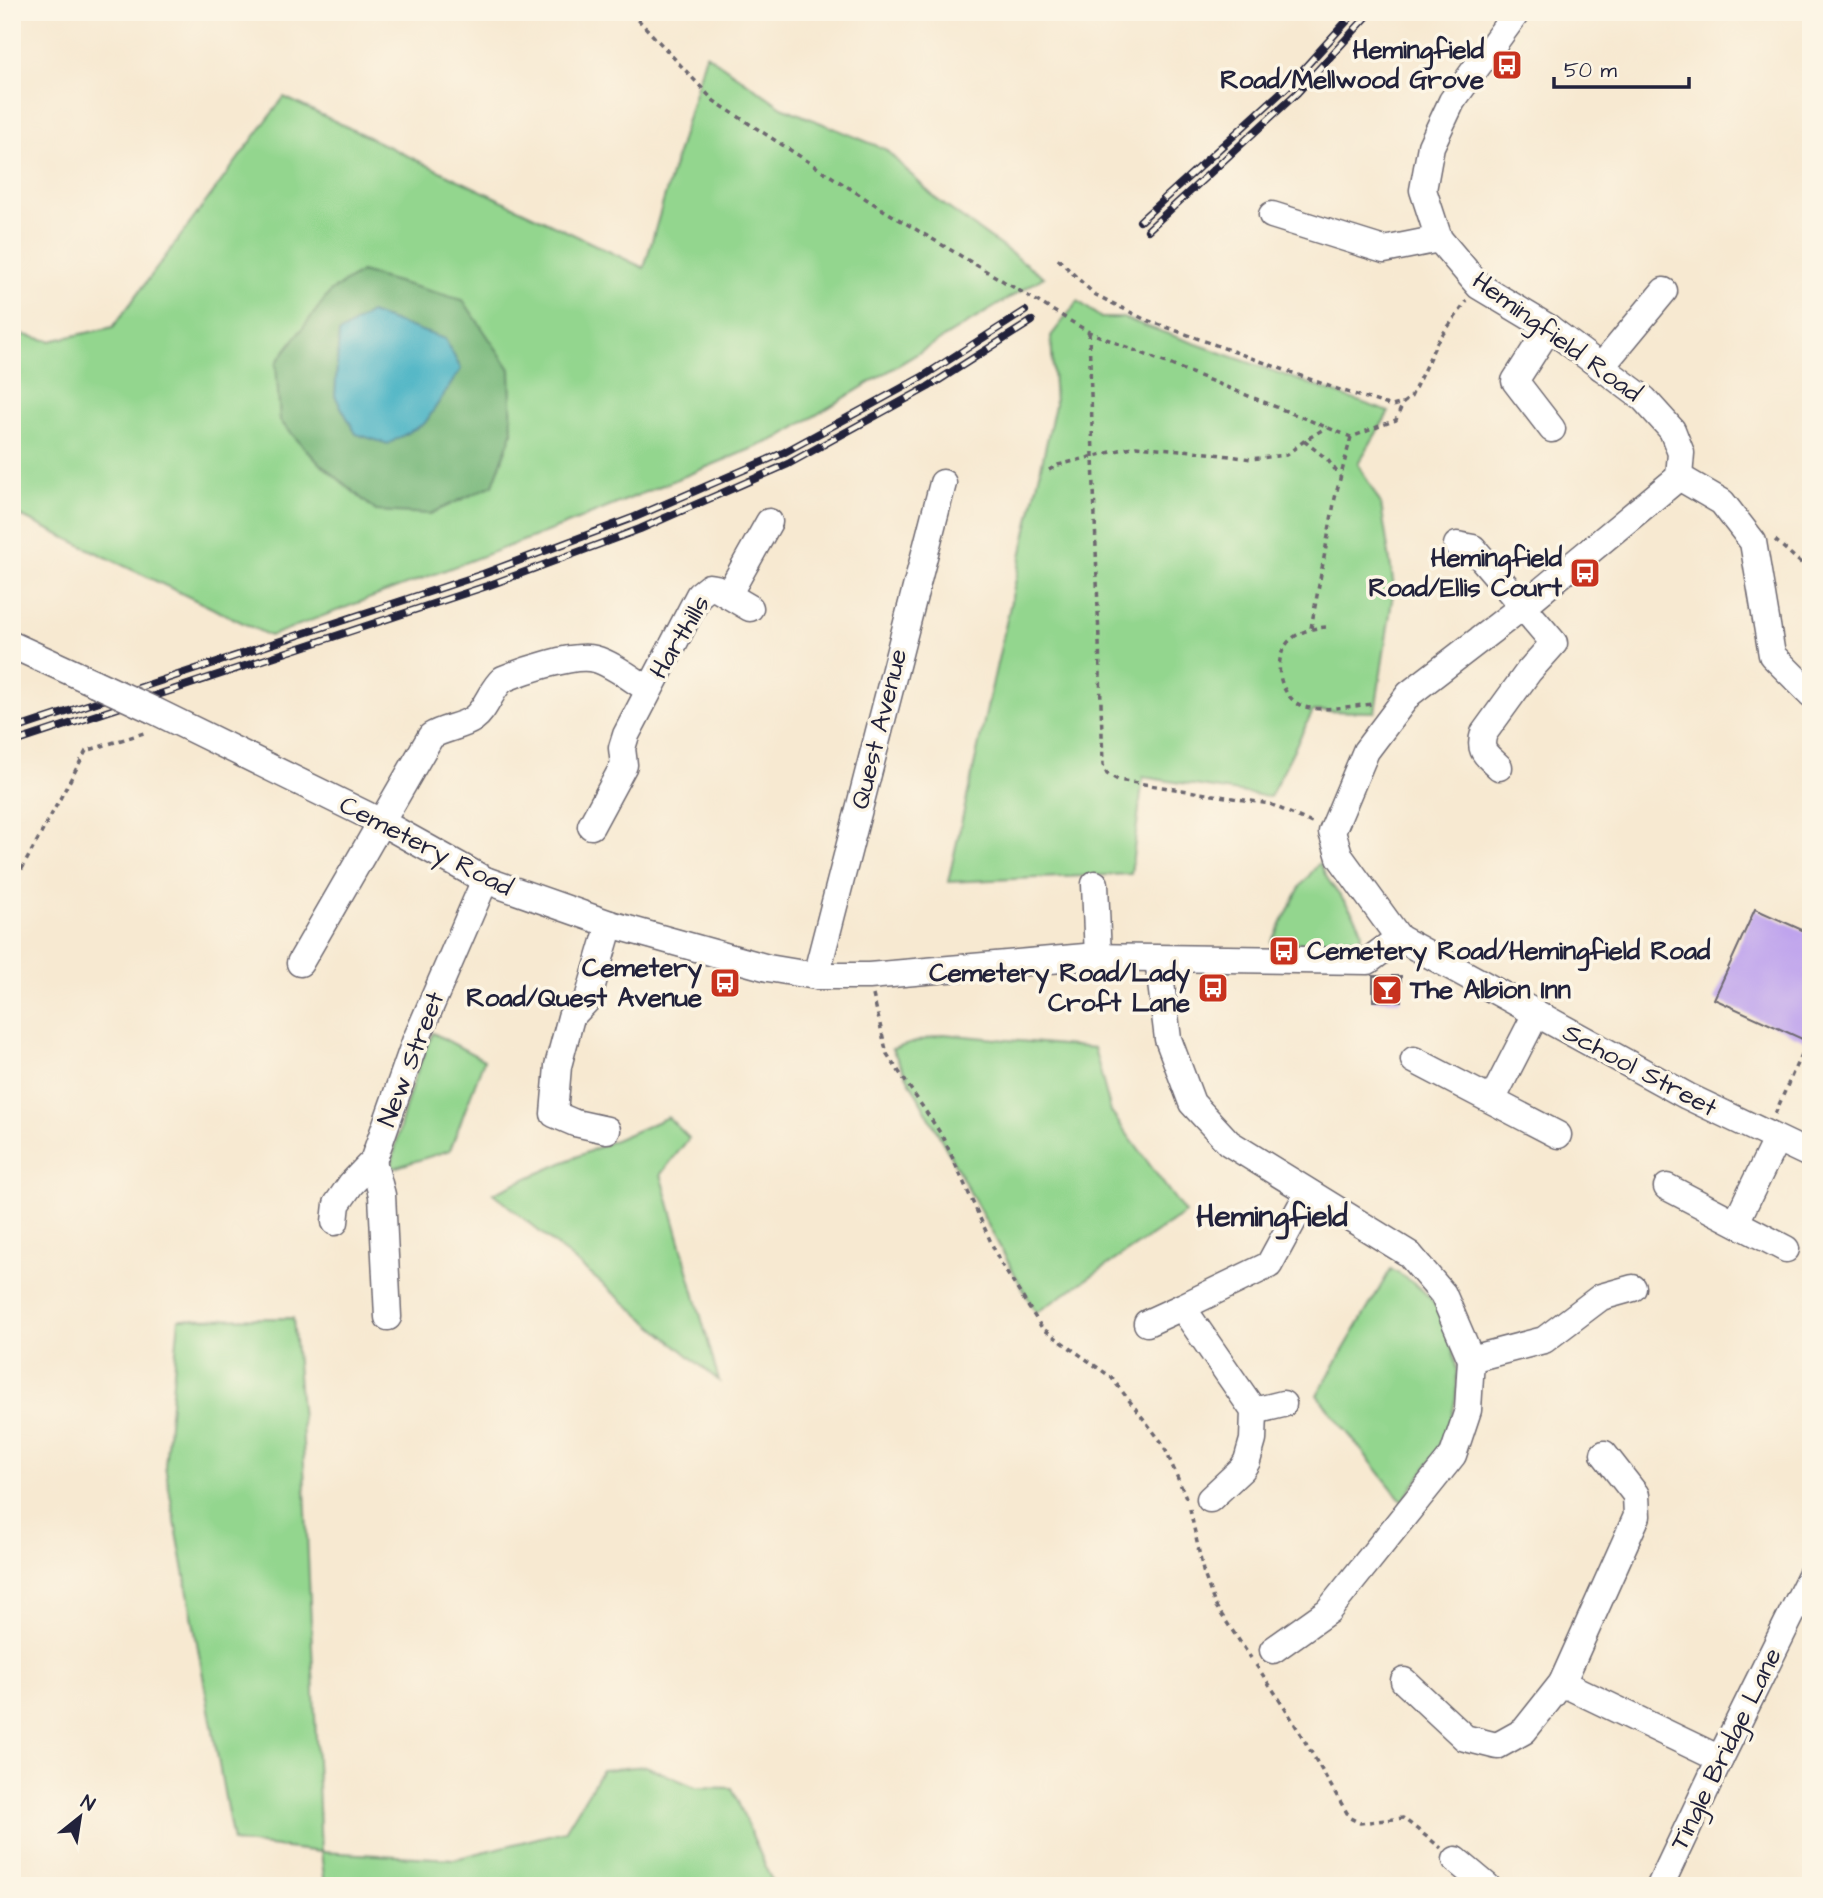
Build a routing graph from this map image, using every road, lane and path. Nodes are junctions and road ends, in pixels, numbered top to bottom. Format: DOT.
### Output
graph roads {
  1 [pos="631,12"];
  2 [pos="1517,12"];
  3 [pos="1272,215"];
  4 [pos="1439,239"];
  5 [pos="1058,260"];
  6 [pos="1479,286"];
  7 [pos="1664,291"];
  8 [pos="1549,328"];
  9 [pos="1089,332"];
  10 [pos="1601,367"];
  11 [pos="1403,403"];
  12 [pos="1327,427"];
  13 [pos="1552,429"];
  14 [pos="1351,437"];
  15 [pos="1304,441"];
  16 [pos="1093,458"];
  17 [pos="1049,470"];
  18 [pos="1340,477"];
  19 [pos="1679,477"];
  20 [pos="943,482"];
  21 [pos="769,522"];
  22 [pos="1457,545"];
  23 [pos="1522,607"];
  24 [pos="1326,627"];
  25 [pos="1311,628"];
  26 [pos="12,645"];
  27 [pos="649,689"];
  28 [pos="1811,694"];
  29 [pos="1403,703"];
  30 [pos="164,717"];
  31 [pos="1499,767"];
  32 [pos="381,822"];
  33 [pos="591,826"];
  34 [pos="1332,832"];
  35 [pos="485,880"];
  36 [pos="1095,884"];
  37 [pos="12,887"];
  38 [pos="610,924"];
  39 [pos="1399,938"];
  40 [pos="1098,958"];
  41 [pos="1158,959"];
  42 [pos="300,963"];
  43 [pos="816,976"];
  44 [pos="869,976"];
  45 [pos="1536,1014"];
  46 [pos="1802,1052"];
  47 [pos="1414,1060"];
  48 [pos="1492,1100"];
  49 [pos="607,1130"];
  50 [pos="1558,1135"];
  51 [pos="1770,1137"];
  52 [pos="1811,1155"];
  53 [pos="373,1161"];
  54 [pos="1667,1187"];
  55 [pos="1308,1193"];
  56 [pos="335,1222"];
  57 [pos="1736,1222"];
  58 [pos="1786,1249"];
  59 [pos="1633,1288"];
  60 [pos="1182,1307"];
  61 [pos="388,1317"];
  62 [pos="1147,1323"];
  63 [pos="1471,1359"];
  64 [pos="1283,1404"];
  65 [pos="1254,1411"];
  66 [pos="1604,1454"];
  67 [pos="1210,1499"];
  68 [pos="1811,1575"];
  69 [pos="1273,1650"];
  70 [pos="1404,1681"];
  71 [pos="1562,1683"];
  72 [pos="1720,1759"];
  73 [pos="1456,1860"];
  74 [pos="1487,1886"];
  75 [pos="1660,1886"];
  1 -- 9 [label="path"];
  2 -- 4 [label="street, Hemingfield Road"];
  3 -- 4 [label="street"];
  4 -- 6 [label="street, Hemingfield Road"];
  5 -- 11 [label="path"];
  6 -- 8 [label="street, Hemingfield Road"];
  6 -- 11 [label="path"];
  7 -- 10 [label="street"];
  8 -- 10 [label="street, Hemingfield Road"];
  8 -- 13 [label="street"];
  9 -- 12 [label="path"];
  9 -- 16 [label="path"];
  10 -- 19 [label="street, Hemingfield Road"];
  11 -- 14 [label="path"];
  12 -- 14 [label="path"];
  12 -- 15 [label="path"];
  14 -- 18 [label="path"];
  15 -- 16 [label="path"];
  15 -- 18 [label="path"];
  16 -- 17 [label="path"];
  16 -- 34 [label="path"];
  18 -- 25 [label="path"];
  19 -- 23 [label="street"];
  19 -- 28 [label="street"];
  20 -- 43 [label="street, Quest Avenue"];
  21 -- 27 [label="street, Harthills"];
  22 -- 23 [label="street"];
  23 -- 29 [label="street"];
  23 -- 31 [label="street"];
  24 -- 25 [label="path"];
  25 -- 29 [label="path"];
  26 -- 30 [label="street, Cemetery Road, bridge"];
  27 -- 32 [label="street, Harthills"];
  27 -- 33 [label="street, Harthills"];
  29 -- 34 [label="street"];
  30 -- 32 [label="street, Cemetery Road"];
  30 -- 37 [label="path"];
  32 -- 35 [label="street, Cemetery Road"];
  32 -- 42 [label="street, Harthills"];
  34 -- 39 [label="street"];
  35 -- 38 [label="street, Cemetery Road"];
  35 -- 53 [label="street, New Street"];
  36 -- 40 [label="street"];
  38 -- 43 [label="street, Cemetery Road"];
  38 -- 49 [label="street"];
  39 -- 41 [label="street, Cemetery Road"];
  39 -- 45 [label="street, School Street"];
  40 -- 41 [label="street, Cemetery Road"];
  40 -- 44 [label="street, Cemetery Road"];
  41 -- 55 [label="street"];
  43 -- 44 [label="street, Cemetery Road"];
  44 -- 73 [label="path"];
  45 -- 48 [label="street"];
  45 -- 51 [label="street, School Street"];
  46 -- 51 [label="path"];
  47 -- 48 [label="street"];
  48 -- 50 [label="street"];
  51 -- 52 [label="street, School Street"];
  51 -- 57 [label="street"];
  53 -- 56 [label="street"];
  53 -- 61 [label="street"];
  54 -- 57 [label="street"];
  55 -- 60 [label="street"];
  55 -- 63 [label="street"];
  57 -- 58 [label="street"];
  59 -- 63 [label="street"];
  60 -- 62 [label="street"];
  60 -- 65 [label="street"];
  63 -- 69 [label="street"];
  64 -- 65 [label="street"];
  65 -- 67 [label="street"];
  66 -- 71 [label="street"];
  68 -- 72 [label="street, Tingle Bridge Lane"];
  70 -- 71 [label="street"];
  71 -- 72 [label="street"];
  72 -- 75 [label="street, Tingle Bridge Lane"];
  73 -- 74 [label="street"];
}
